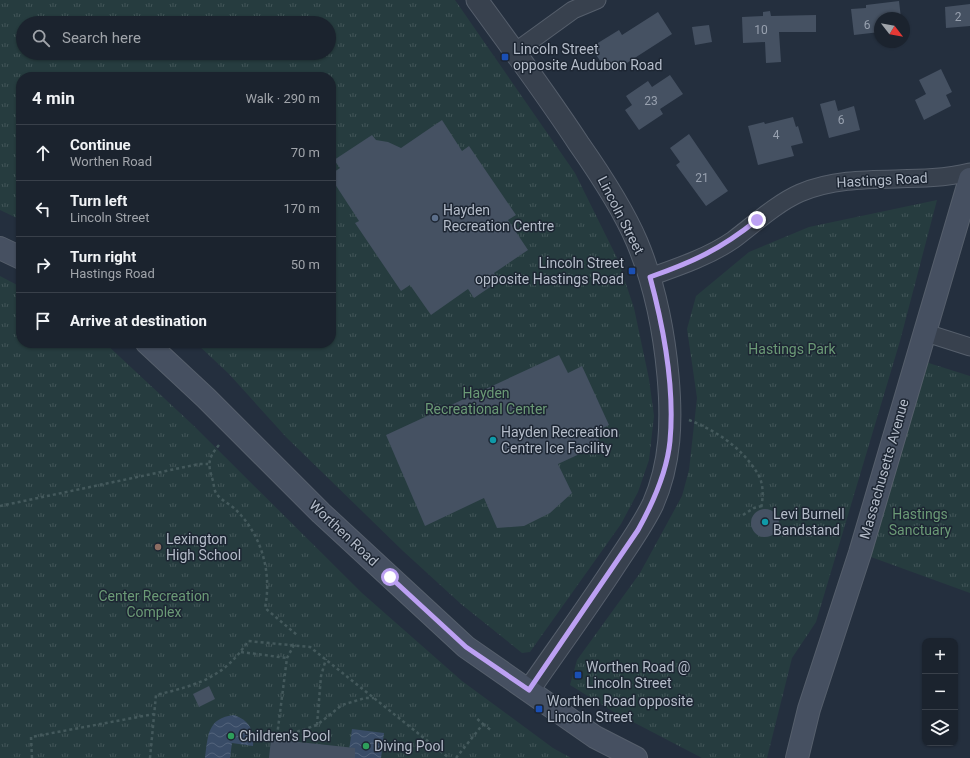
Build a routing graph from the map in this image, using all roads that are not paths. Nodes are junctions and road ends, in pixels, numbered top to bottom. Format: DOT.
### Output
graph roads {
  1 [pos="476,0"];
  2 [pos="597,0"];
  3 [pos="515,52"];
  4 [pos="970,172"];
  5 [pos="970,179"];
  6 [pos="0,248"];
  7 [pos="16,256"];
  8 [pos="650,277"];
  9 [pos="923,332"];
  10 [pos="970,347"];
  11 [pos="152,348"];
  12 [pos="529,690"];
  13 [pos="636,758"];
  14 [pos="797,758"];
  1 -- 3 [label="street, Lincoln Street"];
  2 -- 3 [label="street"];
  3 -- 8 [label="street, Lincoln Street"];
  4 -- 8 [label="street, Hastings Road"];
  5 -- 9 [label="main road, Massachusetts Avenue"];
  6 -- 7 [label="main road"];
  8 -- 12 [label="street, Lincoln Street"];
  9 -- 10 [label="street"];
  9 -- 14 [label="main road, Massachusetts Avenue"];
  11 -- 12 [label="main road, Worthen Road"];
  12 -- 13 [label="main road, Worthen Road"];
}
